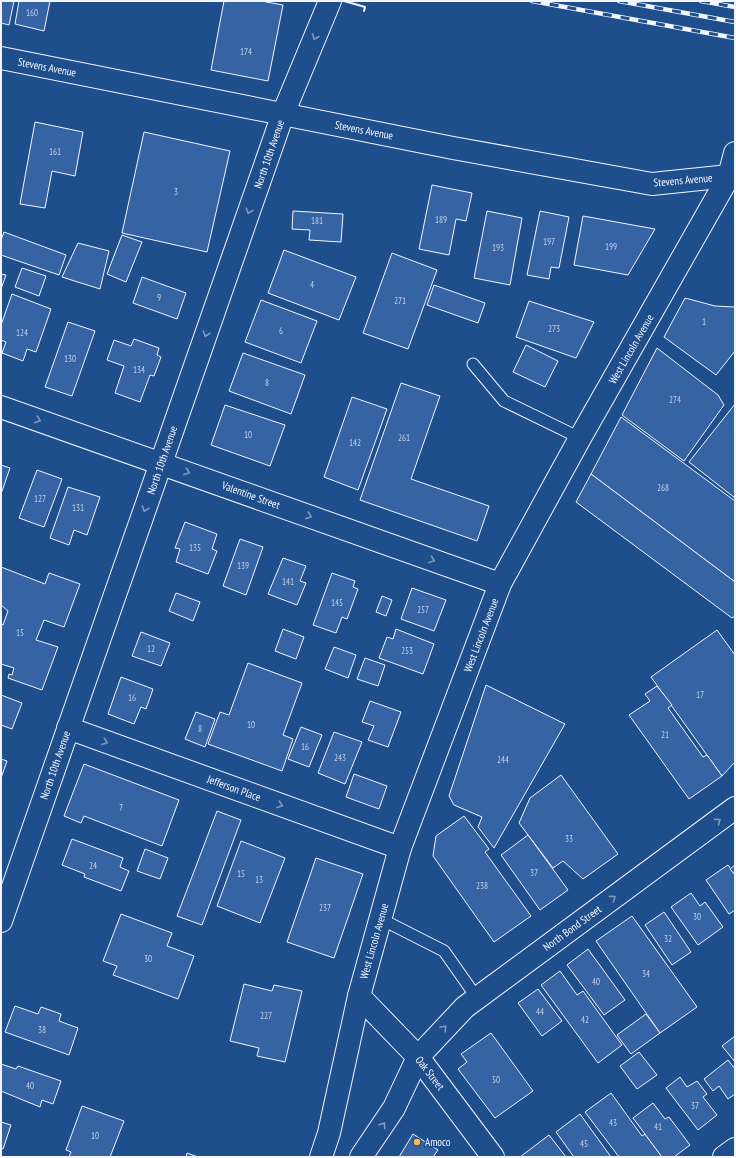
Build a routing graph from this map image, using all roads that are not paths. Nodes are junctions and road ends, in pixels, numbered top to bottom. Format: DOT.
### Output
graph roads {
  1 [pos="330,1"];
  2 [pos="1,58"];
  3 [pos="283,114"];
  4 [pos="735,153"];
  5 [pos="732,179"];
  6 [pos="473,364"];
  7 [pos="1,407"];
  8 [pos="580,438"];
  9 [pos="161,463"];
  10 [pos="500,584"];
  11 [pos="68,728"];
  12 [pos="735,808"];
  13 [pos="400,848"];
  14 [pos="381,919"];
  15 [pos="1,921"];
  16 [pos="359,996"];
  17 [pos="477,998"];
  18 [pos="418,1057"];
  19 [pos="735,1150"];
  20 [pos="321,1157"];
  21 [pos="361,1157"];
  22 [pos="493,1157"];
  23 [pos="724,1157"];
  1 -- 3 [label="street, North 10th Avenue, one-way"];
  2 -- 3 [label="street, Stevens Avenue"];
  3 -- 5 [label="street, Stevens Avenue"];
  3 -- 9 [label="street, North 10th Avenue, one-way"];
  4 -- 5 [label="street, West Lincoln Avenue"];
  5 -- 8 [label="street, West Lincoln Avenue"];
  6 -- 8 [label="lane"];
  7 -- 9 [label="street, Valentine Street, one-way"];
  8 -- 10 [label="street, West Lincoln Avenue"];
  9 -- 10 [label="street, Valentine Street, one-way"];
  9 -- 11 [label="street, North 10th Avenue, one-way"];
  10 -- 13 [label="street, West Lincoln Avenue"];
  11 -- 13 [label="street, Jefferson Place, one-way"];
  11 -- 15 [label="street, North 10th Avenue"];
  17 -- 12 [label="street, North Bond Street, one-way"];
  13 -- 14 [label="street, West Lincoln Avenue"];
  14 -- 16 [label="street, West Lincoln Avenue"];
  14 -- 17 [label="lane"];
  16 -- 18 [label="street, Oak Street"];
  16 -- 20 [label="street, West Lincoln Avenue"];
  18 -- 17 [label="street, North Bond Street, one-way"];
  21 -- 18 [label="street, one-way"];
  18 -- 22 [label="street, Oak Street"];
  19 -- 23 [label="street"];
}
